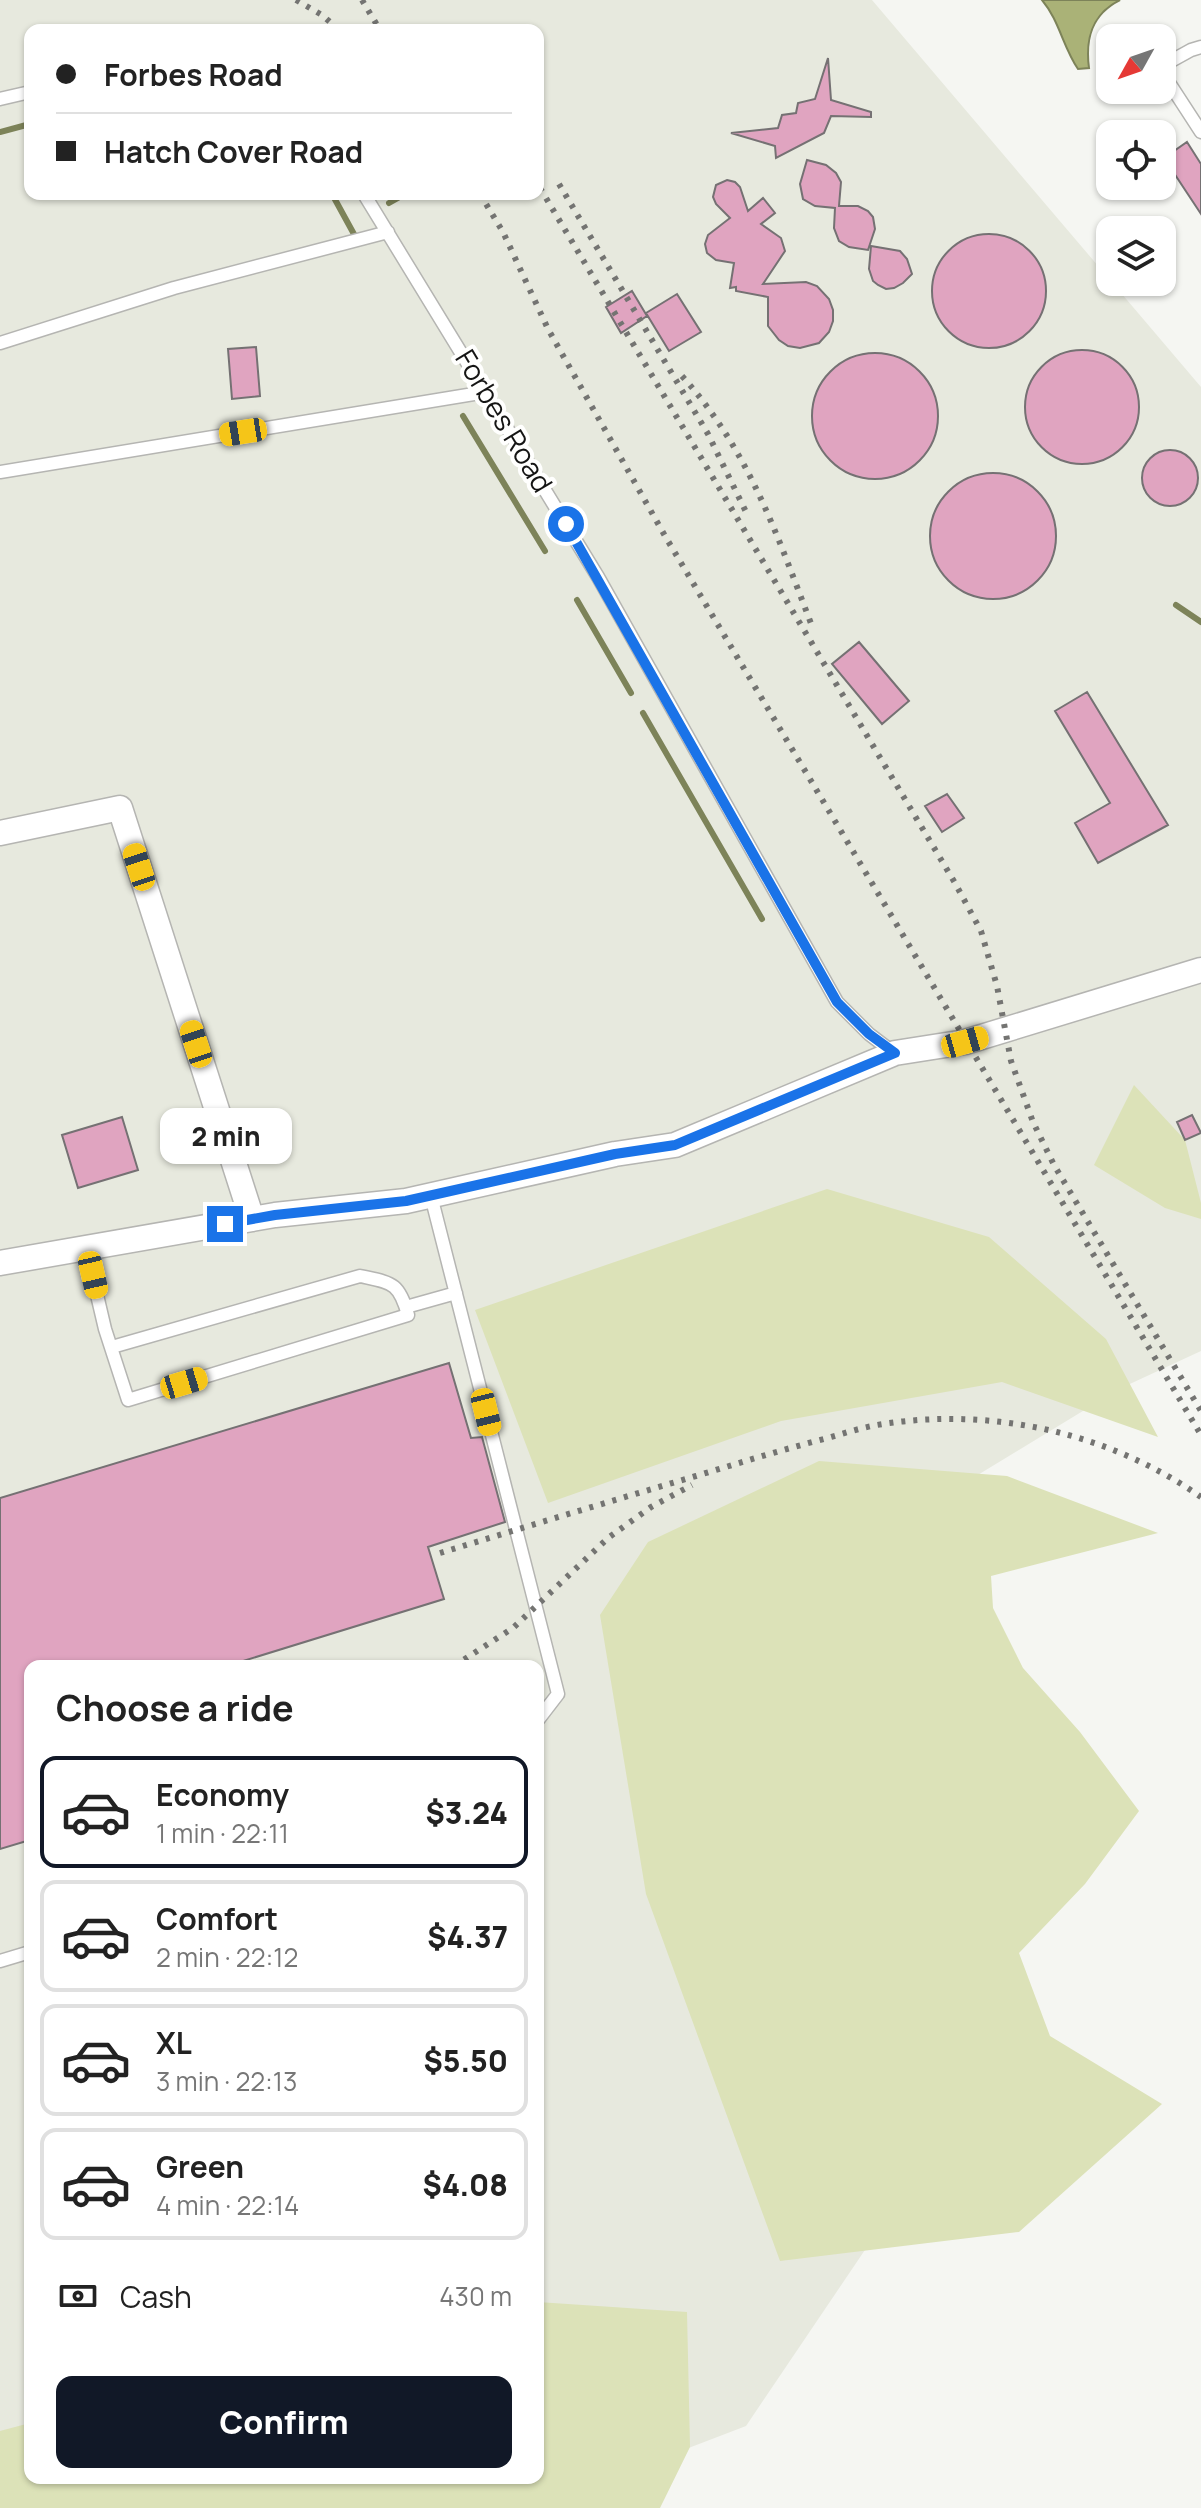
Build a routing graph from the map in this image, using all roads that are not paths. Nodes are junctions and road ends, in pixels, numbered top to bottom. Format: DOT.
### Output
graph roads {
  1 [pos="1201,47"];
  2 [pos="1176,60"];
  3 [pos="1176,92"];
  4 [pos="24,93"];
  5 [pos="0,99"];
  6 [pos="1201,132"];
  7 [pos="368,200"];
  8 [pos="388,232"];
  9 [pos="0,343"];
  10 [pos="486,392"];
  11 [pos="0,472"];
  12 [pos="0,833"];
  13 [pos="1201,970"];
  14 [pos="895,1053"];
  15 [pos="431,1196"];
  16 [pos="252,1219"];
  17 [pos="86,1248"];
  18 [pos="0,1263"];
  19 [pos="456,1293"];
  20 [pos="406,1307"];
  21 [pos="112,1347"];
  22 [pos="544,1712"];
  23 [pos="24,1954"];
  24 [pos="0,1961"];
  1 -- 2 [label="lane"];
  3 -- 6 [label="lane"];
  4 -- 5 [label="lane"];
  7 -- 8 [label="lane, Forbes Road"];
  8 -- 9 [label="lane"];
  8 -- 10 [label="lane, Forbes Road"];
  10 -- 11 [label="lane"];
  10 -- 14 [label="lane, Forbes Road"];
  12 -- 16 [label="street"];
  13 -- 14 [label="street"];
  14 -- 15 [label="street"];
  15 -- 16 [label="street"];
  15 -- 19 [label="lane"];
  16 -- 17 [label="street"];
  17 -- 18 [label="street"];
  17 -- 21 [label="lane"];
  19 -- 20 [label="lane"];
  19 -- 22 [label="lane"];
  20 -- 21 [label="lane"];
  20 -- 21 [label="lane"];
  23 -- 24 [label="lane"];
}
